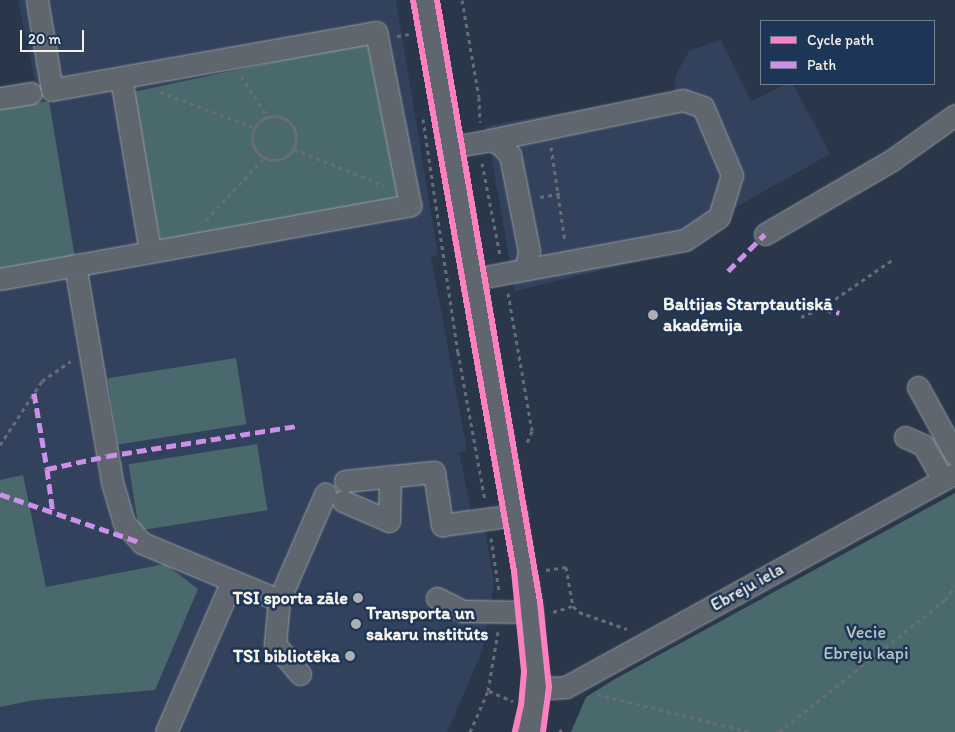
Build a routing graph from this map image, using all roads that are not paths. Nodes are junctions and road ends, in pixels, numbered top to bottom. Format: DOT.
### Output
graph roads {
  1 [pos="37,0"];
  2 [pos="426,0"];
  3 [pos="121,78"];
  4 [pos="32,93"];
  5 [pos="0,98"];
  6 [pos="955,115"];
  7 [pos="485,141"];
  8 [pos="452,147"];
  9 [pos="765,234"];
  10 [pos="150,252"];
  11 [pos="75,266"];
  12 [pos="526,268"];
  13 [pos="0,279"];
  14 [pos="474,279"];
  15 [pos="918,387"];
  16 [pos="905,437"];
  17 [pos="955,454"];
  18 [pos="390,476"];
  19 [pos="949,476"];
  20 [pos="338,492"];
  21 [pos="516,515"];
  22 [pos="232,581"];
  23 [pos="437,598"];
  24 [pos="280,600"];
  25 [pos="532,612"];
  26 [pos="300,674"];
  27 [pos="536,684"];
  28 [pos="166,732"];
  29 [pos="529,732"];
  1 -- 3 [label="street"];
  2 -- 8 [label="street"];
  3 -- 10 [label="street"];
  3 -- 10 [label="street"];
  4 -- 5 [label="street"];
  6 -- 9 [label="street"];
  7 -- 8 [label="street"];
  7 -- 12 [label="street"];
  7 -- 12 [label="street"];
  8 -- 14 [label="street"];
  10 -- 11 [label="street"];
  11 -- 13 [label="street"];
  11 -- 22 [label="street"];
  12 -- 14 [label="street"];
  14 -- 21 [label="street"];
  15 -- 17 [label="street"];
  16 -- 19 [label="street"];
  18 -- 20 [label="street"];
  18 -- 20 [label="street"];
  18 -- 21 [label="street"];
  19 -- 27 [label="street, Ebreju iela"];
  20 -- 24 [label="street"];
  21 -- 25 [label="street"];
  22 -- 24 [label="street"];
  22 -- 28 [label="street"];
  23 -- 25 [label="street"];
  24 -- 26 [label="street"];
  25 -- 27 [label="street"];
  27 -- 29 [label="street"];
}
